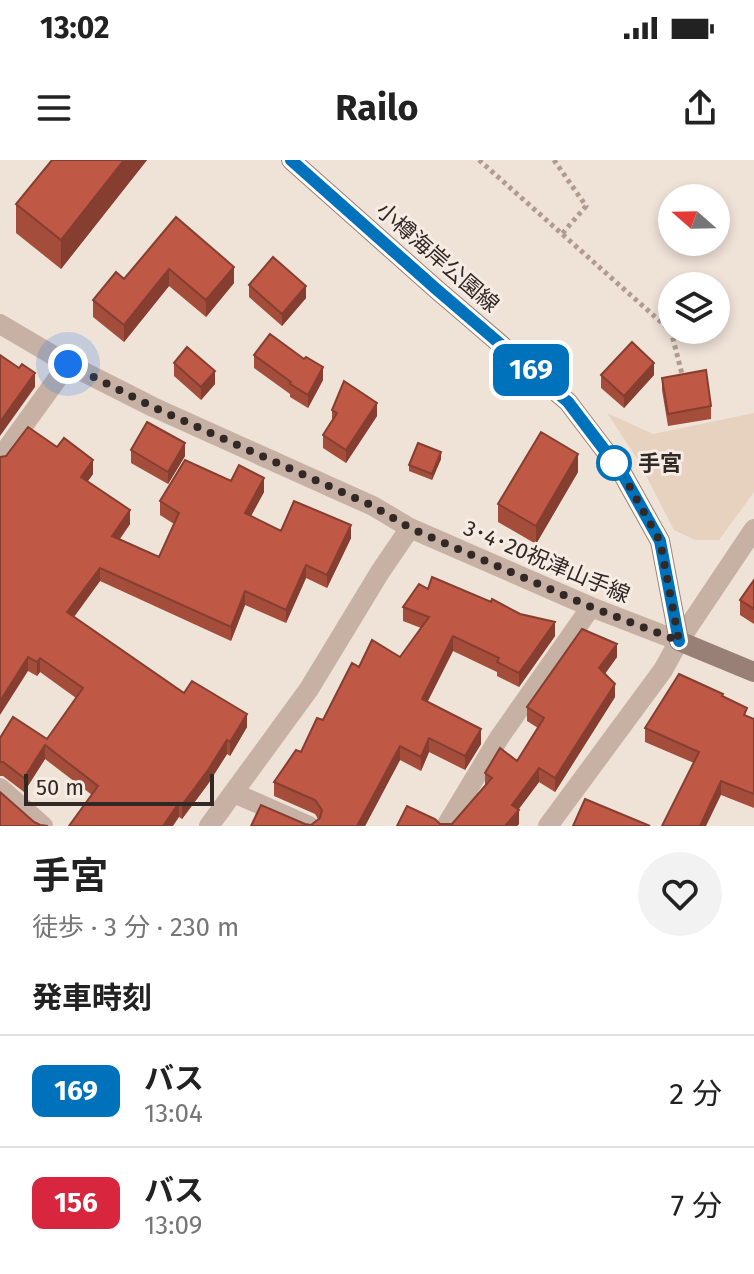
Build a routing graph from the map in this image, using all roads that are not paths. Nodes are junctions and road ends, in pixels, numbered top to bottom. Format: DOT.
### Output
graph roads {
  1 [pos="291,160"];
  2 [pos="0,324"];
  3 [pos="68,364"];
  4 [pos="0,458"];
  5 [pos="410,528"];
  6 [pos="754,529"];
  7 [pos="591,607"];
  8 [pos="679,641"];
  9 [pos="754,672"];
  10 [pos="0,788"];
  11 [pos="234,793"];
  12 [pos="43,826"];
  13 [pos="209,826"];
  14 [pos="309,826"];
  15 [pos="446,826"];
  16 [pos="548,826"];
  1 -- 8 [label="main road, 小樽海岸公園線"];
  2 -- 3 [label="street, 3･4･20祝津山手線"];
  3 -- 4 [label="street"];
  3 -- 5 [label="street, 3･4･20祝津山手線"];
  5 -- 7 [label="street, 3･4･20祝津山手線"];
  5 -- 11 [label="street"];
  6 -- 8 [label="street"];
  7 -- 8 [label="street, 3･4･20祝津山手線"];
  7 -- 15 [label="street"];
  8 -- 9 [label="main road, 3･4･20祝津山手線"];
  8 -- 16 [label="street"];
  10 -- 12 [label="street"];
  11 -- 13 [label="street"];
  11 -- 14 [label="street"];
}
